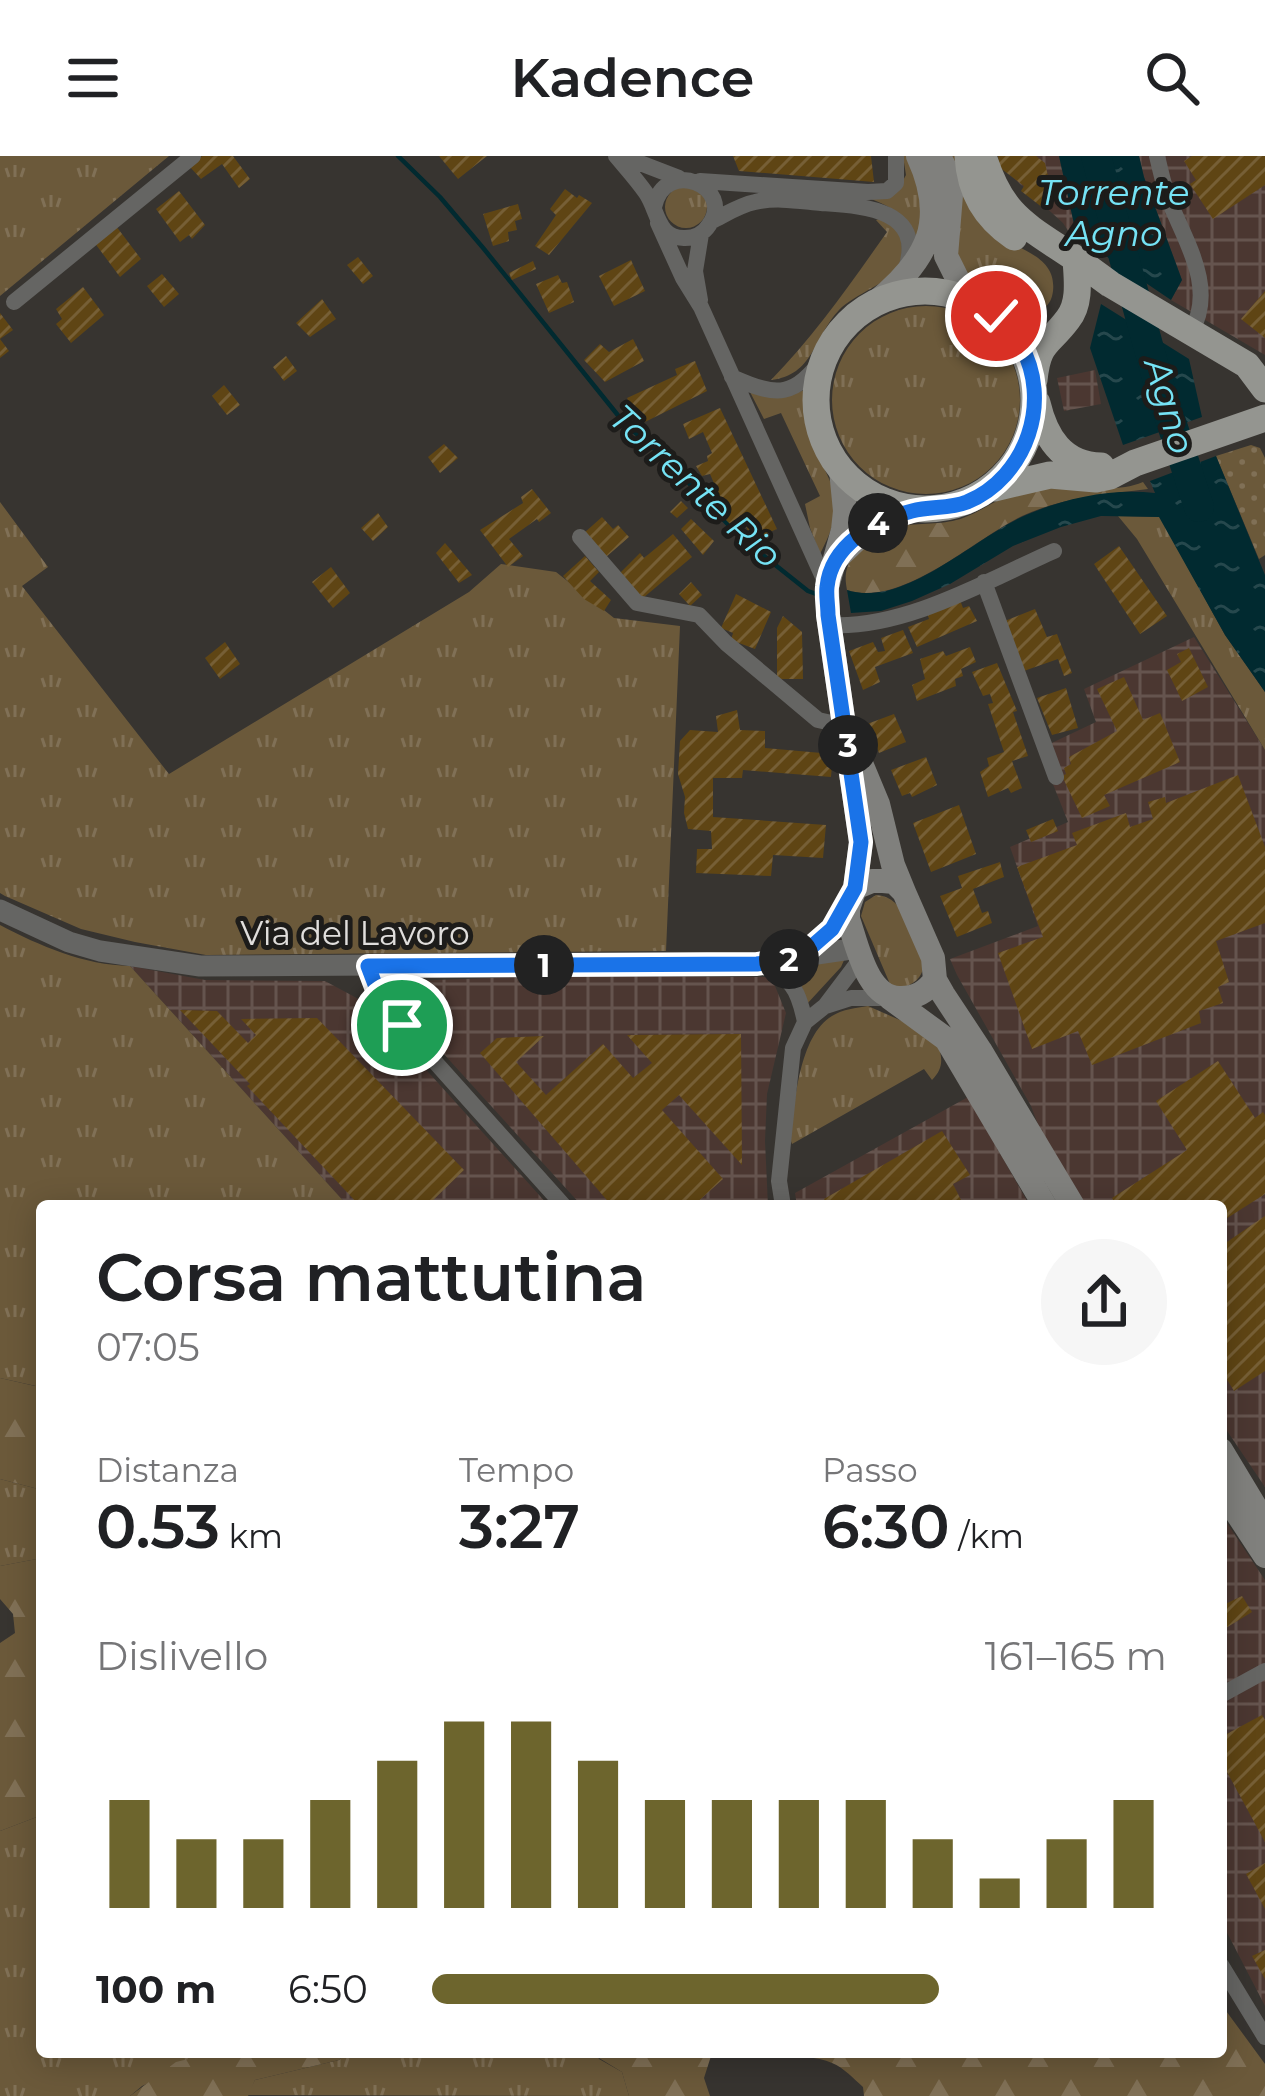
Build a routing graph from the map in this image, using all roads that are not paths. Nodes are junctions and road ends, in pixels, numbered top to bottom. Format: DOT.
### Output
graph roads {
  1 [pos="193,156"];
  2 [pos="619,156"];
  3 [pos="896,156"];
  4 [pos="918,156"];
  5 [pos="939,156"];
  6 [pos="968,156"];
  7 [pos="983,156"];
  8 [pos="1157,156"];
  9 [pos="679,178"];
  10 [pos="700,182"];
  11 [pos="656,215"];
  12 [pos="707,227"];
  13 [pos="1076,259"];
  14 [pos="901,282"];
  15 [pos="1110,284"];
  16 [pos="1077,293"];
  17 [pos="14,302"];
  18 [pos="876,302"];
  19 [pos="701,307"];
  20 [pos="988,310"];
  21 [pos="1188,330"];
  22 [pos="825,356"];
  23 [pos="1247,365"];
  24 [pos="732,377"];
  25 [pos="1035,388"];
  26 [pos="1265,389"];
  27 [pos="1254,421"];
  28 [pos="1135,463"];
  29 [pos="841,470"];
  30 [pos="990,489"];
  31 [pos="916,509"];
  32 [pos="580,537"];
  33 [pos="1054,551"];
  34 [pos="833,561"];
  35 [pos="984,582"];
  36 [pos="827,587"];
  37 [pos="829,620"];
  38 [pos="845,726"];
  39 [pos="1056,777"];
  40 [pos="853,892"];
  41 [pos="904,892"];
  42 [pos="0,910"];
  43 [pos="860,952"];
  44 [pos="791,959"];
  45 [pos="757,964"];
  46 [pos="368,966"];
  47 [pos="935,980"];
  48 [pos="890,998"];
  49 [pos="825,1006"];
  50 [pos="805,1022"];
  51 [pos="559,1200"];
  52 [pos="782,1200"];
  53 [pos="1041,1200"];
  54 [pos="1069,1200"];
  55 [pos="1227,1460"];
  56 [pos="1227,1498"];
  57 [pos="1265,1522"];
  58 [pos="1265,1556"];
  59 [pos="1265,1671"];
  60 [pos="1227,1692"];
  61 [pos="1227,1975"];
  62 [pos="1265,2037"];
  1 -- 17 [label="street"];
  2 -- 9 [label="street"];
  2 -- 11 [label="street"];
  3 -- 10 [label="street"];
  4 -- 14 [label="main road"];
  5 -- 20 [label="main road"];
  6 -- 20 [label="main road"];
  7 -- 13 [label="main road"];
  8 -- 21 [label="street"];
  9 -- 10 [label="street"];
  9 -- 11 [label="street"];
  10 -- 12 [label="street"];
  11 -- 12 [label="street"];
  11 -- 19 [label="street"];
  12 -- 14 [label="street"];
  12 -- 19 [label="street"];
  13 -- 15 [label="main road"];
  13 -- 16 [label="main road"];
  14 -- 18 [label="main road"];
  15 -- 16 [label="main road"];
  15 -- 21 [label="main road"];
  16 -- 25 [label="main road"];
  18 -- 20 [label="main road"];
  18 -- 22 [label="main road"];
  19 -- 24 [label="street"];
  20 -- 25 [label="main road"];
  21 -- 23 [label="main road"];
  22 -- 24 [label="street"];
  22 -- 29 [label="main road"];
  23 -- 26 [label="main road"];
  23 -- 27 [label="main road"];
  24 -- 36 [label="street"];
  25 -- 28 [label="main road"];
  25 -- 30 [label="main road"];
  27 -- 28 [label="main road"];
  28 -- 30 [label="main road"];
  29 -- 31 [label="main road"];
  29 -- 34 [label="main road"];
  30 -- 31 [label="main road"];
  31 -- 34 [label="main road"];
  32 -- 38 [label="street"];
  33 -- 35 [label="street"];
  34 -- 36 [label="main road"];
  35 -- 37 [label="street"];
  35 -- 39 [label="street"];
  36 -- 37 [label="main road"];
  37 -- 38 [label="main road"];
  38 -- 40 [label="main road"];
  38 -- 41 [label="main road"];
  40 -- 41 [label="main road"];
  40 -- 43 [label="main road"];
  40 -- 44 [label="street"];
  41 -- 47 [label="main road"];
  42 -- 46 [label="street, Via del Lavoro"];
  43 -- 44 [label="street, Via del Lavoro"];
  43 -- 48 [label="main road"];
  43 -- 49 [label="street"];
  44 -- 45 [label="street, Via del Lavoro"];
  45 -- 46 [label="street, Via del Lavoro"];
  45 -- 50 [label="street"];
  46 -- 51 [label="street"];
  47 -- 48 [label="main road"];
  47 -- 54 [label="main road"];
  48 -- 49 [label="street"];
  48 -- 53 [label="main road"];
  49 -- 50 [label="street"];
  50 -- 52 [label="street"];
  55 -- 57 [label="main road"];
  56 -- 58 [label="main road"];
  59 -- 60 [label="street"];
  61 -- 62 [label="street"];
}
